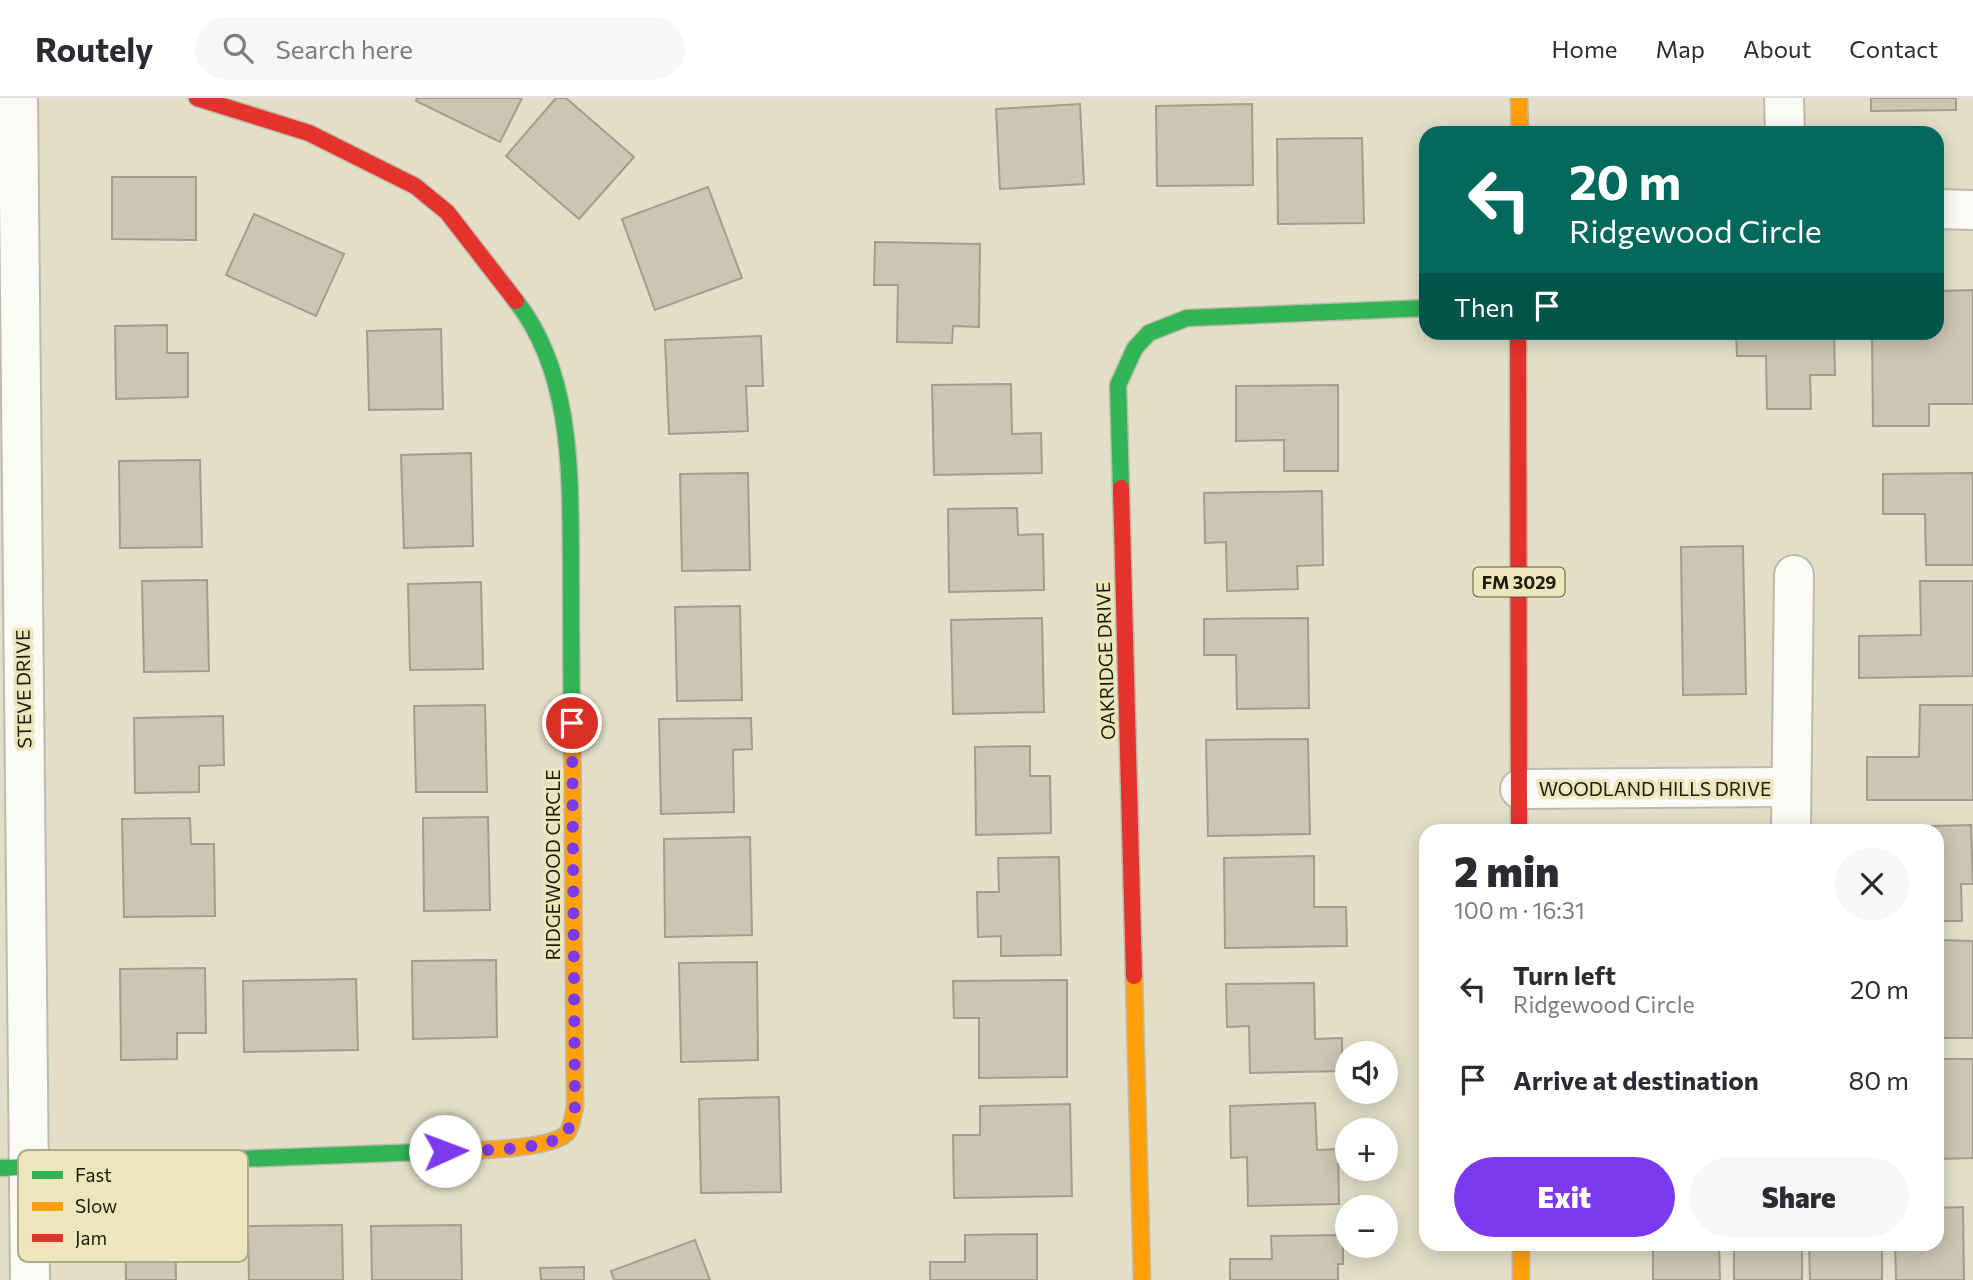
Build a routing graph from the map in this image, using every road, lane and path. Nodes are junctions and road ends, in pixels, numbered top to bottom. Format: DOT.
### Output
graph roads {
  1 [pos="18,98"];
  2 [pos="197,98"];
  3 [pos="1519,98"];
  4 [pos="1784,98"];
  5 [pos="1520,126"];
  6 [pos="1785,126"];
  7 [pos="1944,209"];
  8 [pos="1973,210"];
  9 [pos="1419,308"];
  10 [pos="1518,340"];
  11 [pos="1794,575"];
  12 [pos="1791,787"];
  13 [pos="1520,789"];
  14 [pos="1519,824"];
  15 [pos="1791,824"];
  16 [pos="248,1159"];
  17 [pos="14,1168"];
  18 [pos="18,1196"];
  19 [pos="1521,1251"];
  20 [pos="27,1262"];
  21 [pos="30,1280"];
  22 [pos="1142,1280"];
  23 [pos="1521,1280"];
  1 -- 17 [label="street, STEVE DRIVE"];
  2 -- 16 [label="street, RIDGEWOOD CIRCLE"];
  3 -- 5 [label="street"];
  4 -- 6 [label="street"];
  7 -- 8 [label="street"];
  9 -- 22 [label="street, OAKRIDGE DRIVE"];
  10 -- 13 [label="street, FM 3029"];
  11 -- 12 [label="street, WOODLAND HILLS DRIVE"];
  12 -- 13 [label="street, WOODLAND HILLS DRIVE"];
  12 -- 15 [label="street, WOODLAND HILLS DRIVE"];
  13 -- 14 [label="street, FM 3029"];
  17 -- 18 [label="street, STEVE DRIVE"];
  19 -- 23 [label="street"];
  20 -- 21 [label="street, STEVE DRIVE"];
}
